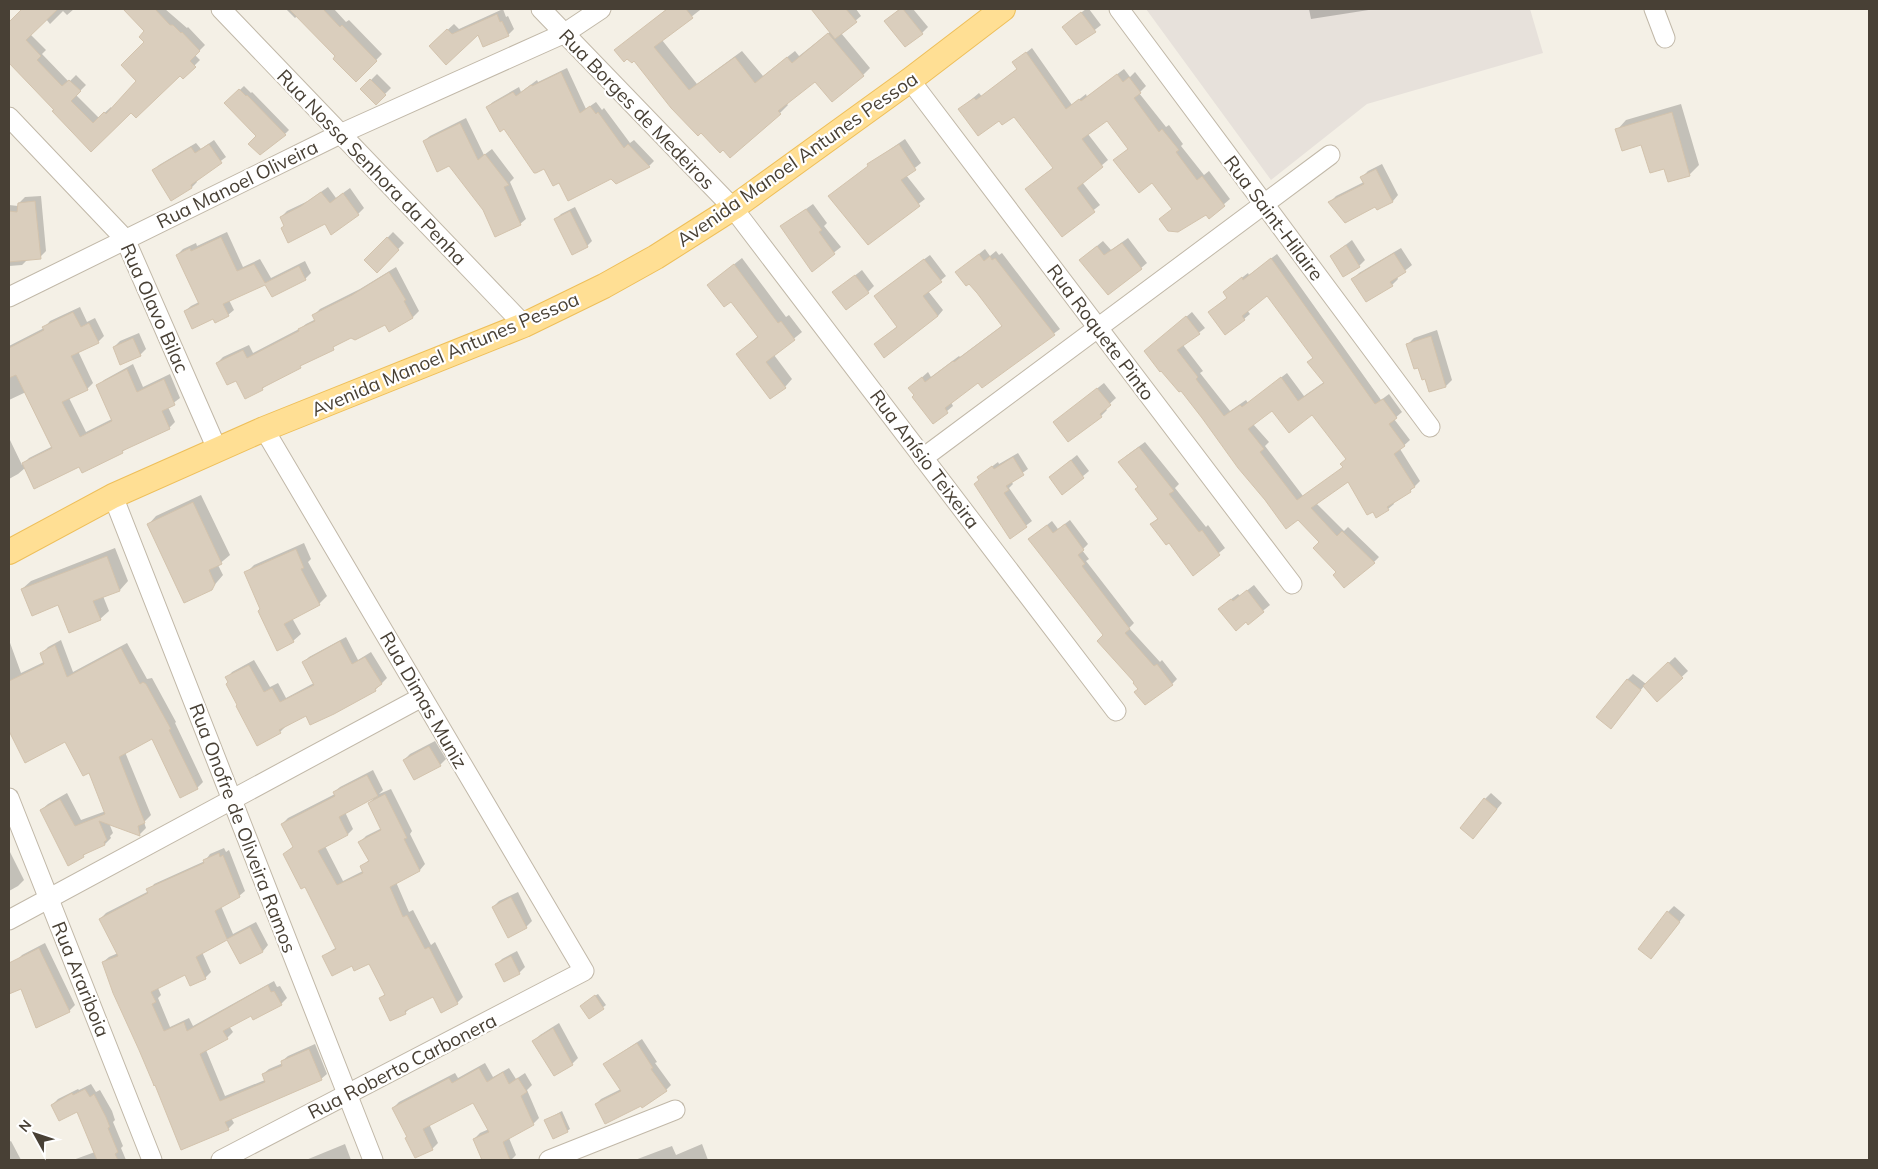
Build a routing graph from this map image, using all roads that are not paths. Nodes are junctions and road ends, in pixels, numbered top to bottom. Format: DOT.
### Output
graph roads {
  1 [pos="221,9"];
  2 [pos="541,9"];
  3 [pos="601,9"];
  4 [pos="1002,9"];
  5 [pos="1119,9"];
  6 [pos="1654,9"];
  7 [pos="564,33"];
  8 [pos="1665,38"];
  9 [pos="910,80"];
  10 [pos="9,117"];
  11 [pos="340,134"];
  12 [pos="1330,155"];
  13 [pos="1264,204"];
  14 [pos="733,208"];
  15 [pos="126,239"];
  16 [pos="9,297"];
  17 [pos="524,325"];
  18 [pos="1098,328"];
  19 [pos="1430,427"];
  20 [pos="264,429"];
  21 [pos="217,449"];
  22 [pos="923,458"];
  23 [pos="113,496"];
  24 [pos="9,552"];
  25 [pos="1292,584"];
  26 [pos="422,697"];
  27 [pos="1116,710"];
  28 [pos="9,798"];
  29 [pos="232,800"];
  30 [pos="48,899"];
  31 [pos="9,920"];
  32 [pos="584,971"];
  33 [pos="347,1094"];
  34 [pos="675,1110"];
  35 [pos="152,1160"];
  36 [pos="221,1160"];
  37 [pos="373,1160"];
  38 [pos="549,1160"];
  1 -- 11 [label="street, Rua Nossa Senhora da Penha"];
  2 -- 7 [label="street, Rua Borges de Medeiros"];
  3 -- 7 [label="street, Rua Manoel Oliveira"];
  4 -- 9 [label="main road, Avenida Manoel Antunes Pessoa"];
  5 -- 13 [label="street, Rua Saint-Hilaire"];
  6 -- 8 [label="street"];
  7 -- 11 [label="street, Rua Manoel Oliveira"];
  7 -- 14 [label="street, Rua Borges de Medeiros"];
  9 -- 14 [label="main road, Avenida Manoel Antunes Pessoa"];
  9 -- 18 [label="street, Rua Roquete Pinto"];
  10 -- 15 [label="street, Rua Olavo Bilac"];
  11 -- 15 [label="street, Rua Manoel Oliveira"];
  11 -- 17 [label="street, Rua Nossa Senhora da Penha"];
  12 -- 13 [label="street"];
  13 -- 18 [label="street"];
  13 -- 19 [label="street, Rua Saint-Hilaire"];
  14 -- 17 [label="main road, Avenida Manoel Antunes Pessoa"];
  14 -- 22 [label="street, Rua Anísio Teixeira"];
  15 -- 16 [label="street, Rua Manoel Oliveira"];
  15 -- 21 [label="street, Rua Olavo Bilac"];
  17 -- 20 [label="main road, Avenida Manoel Antunes Pessoa"];
  18 -- 22 [label="street"];
  18 -- 25 [label="street, Rua Roquete Pinto"];
  20 -- 21 [label="main road, Avenida Manoel Antunes Pessoa"];
  20 -- 26 [label="street, Rua Dimas Muniz"];
  21 -- 23 [label="main road, Avenida Manoel Antunes Pessoa"];
  22 -- 27 [label="street, Rua Anísio Teixeira"];
  23 -- 24 [label="main road, Avenida Manoel Antunes Pessoa"];
  23 -- 29 [label="street, Rua Onofre de Oliveira Ramos"];
  26 -- 29 [label="street"];
  26 -- 32 [label="street, Rua Dimas Muniz"];
  28 -- 30 [label="street, Rua Arariboia"];
  29 -- 30 [label="street"];
  29 -- 33 [label="street, Rua Onofre de Oliveira Ramos"];
  30 -- 31 [label="street"];
  30 -- 35 [label="street, Rua Arariboia"];
  32 -- 33 [label="street, Rua Roberto Carbonera"];
  33 -- 36 [label="street, Rua Roberto Carbonera"];
  33 -- 37 [label="street, Rua Onofre de Oliveira Ramos"];
  34 -- 38 [label="street"];
}
